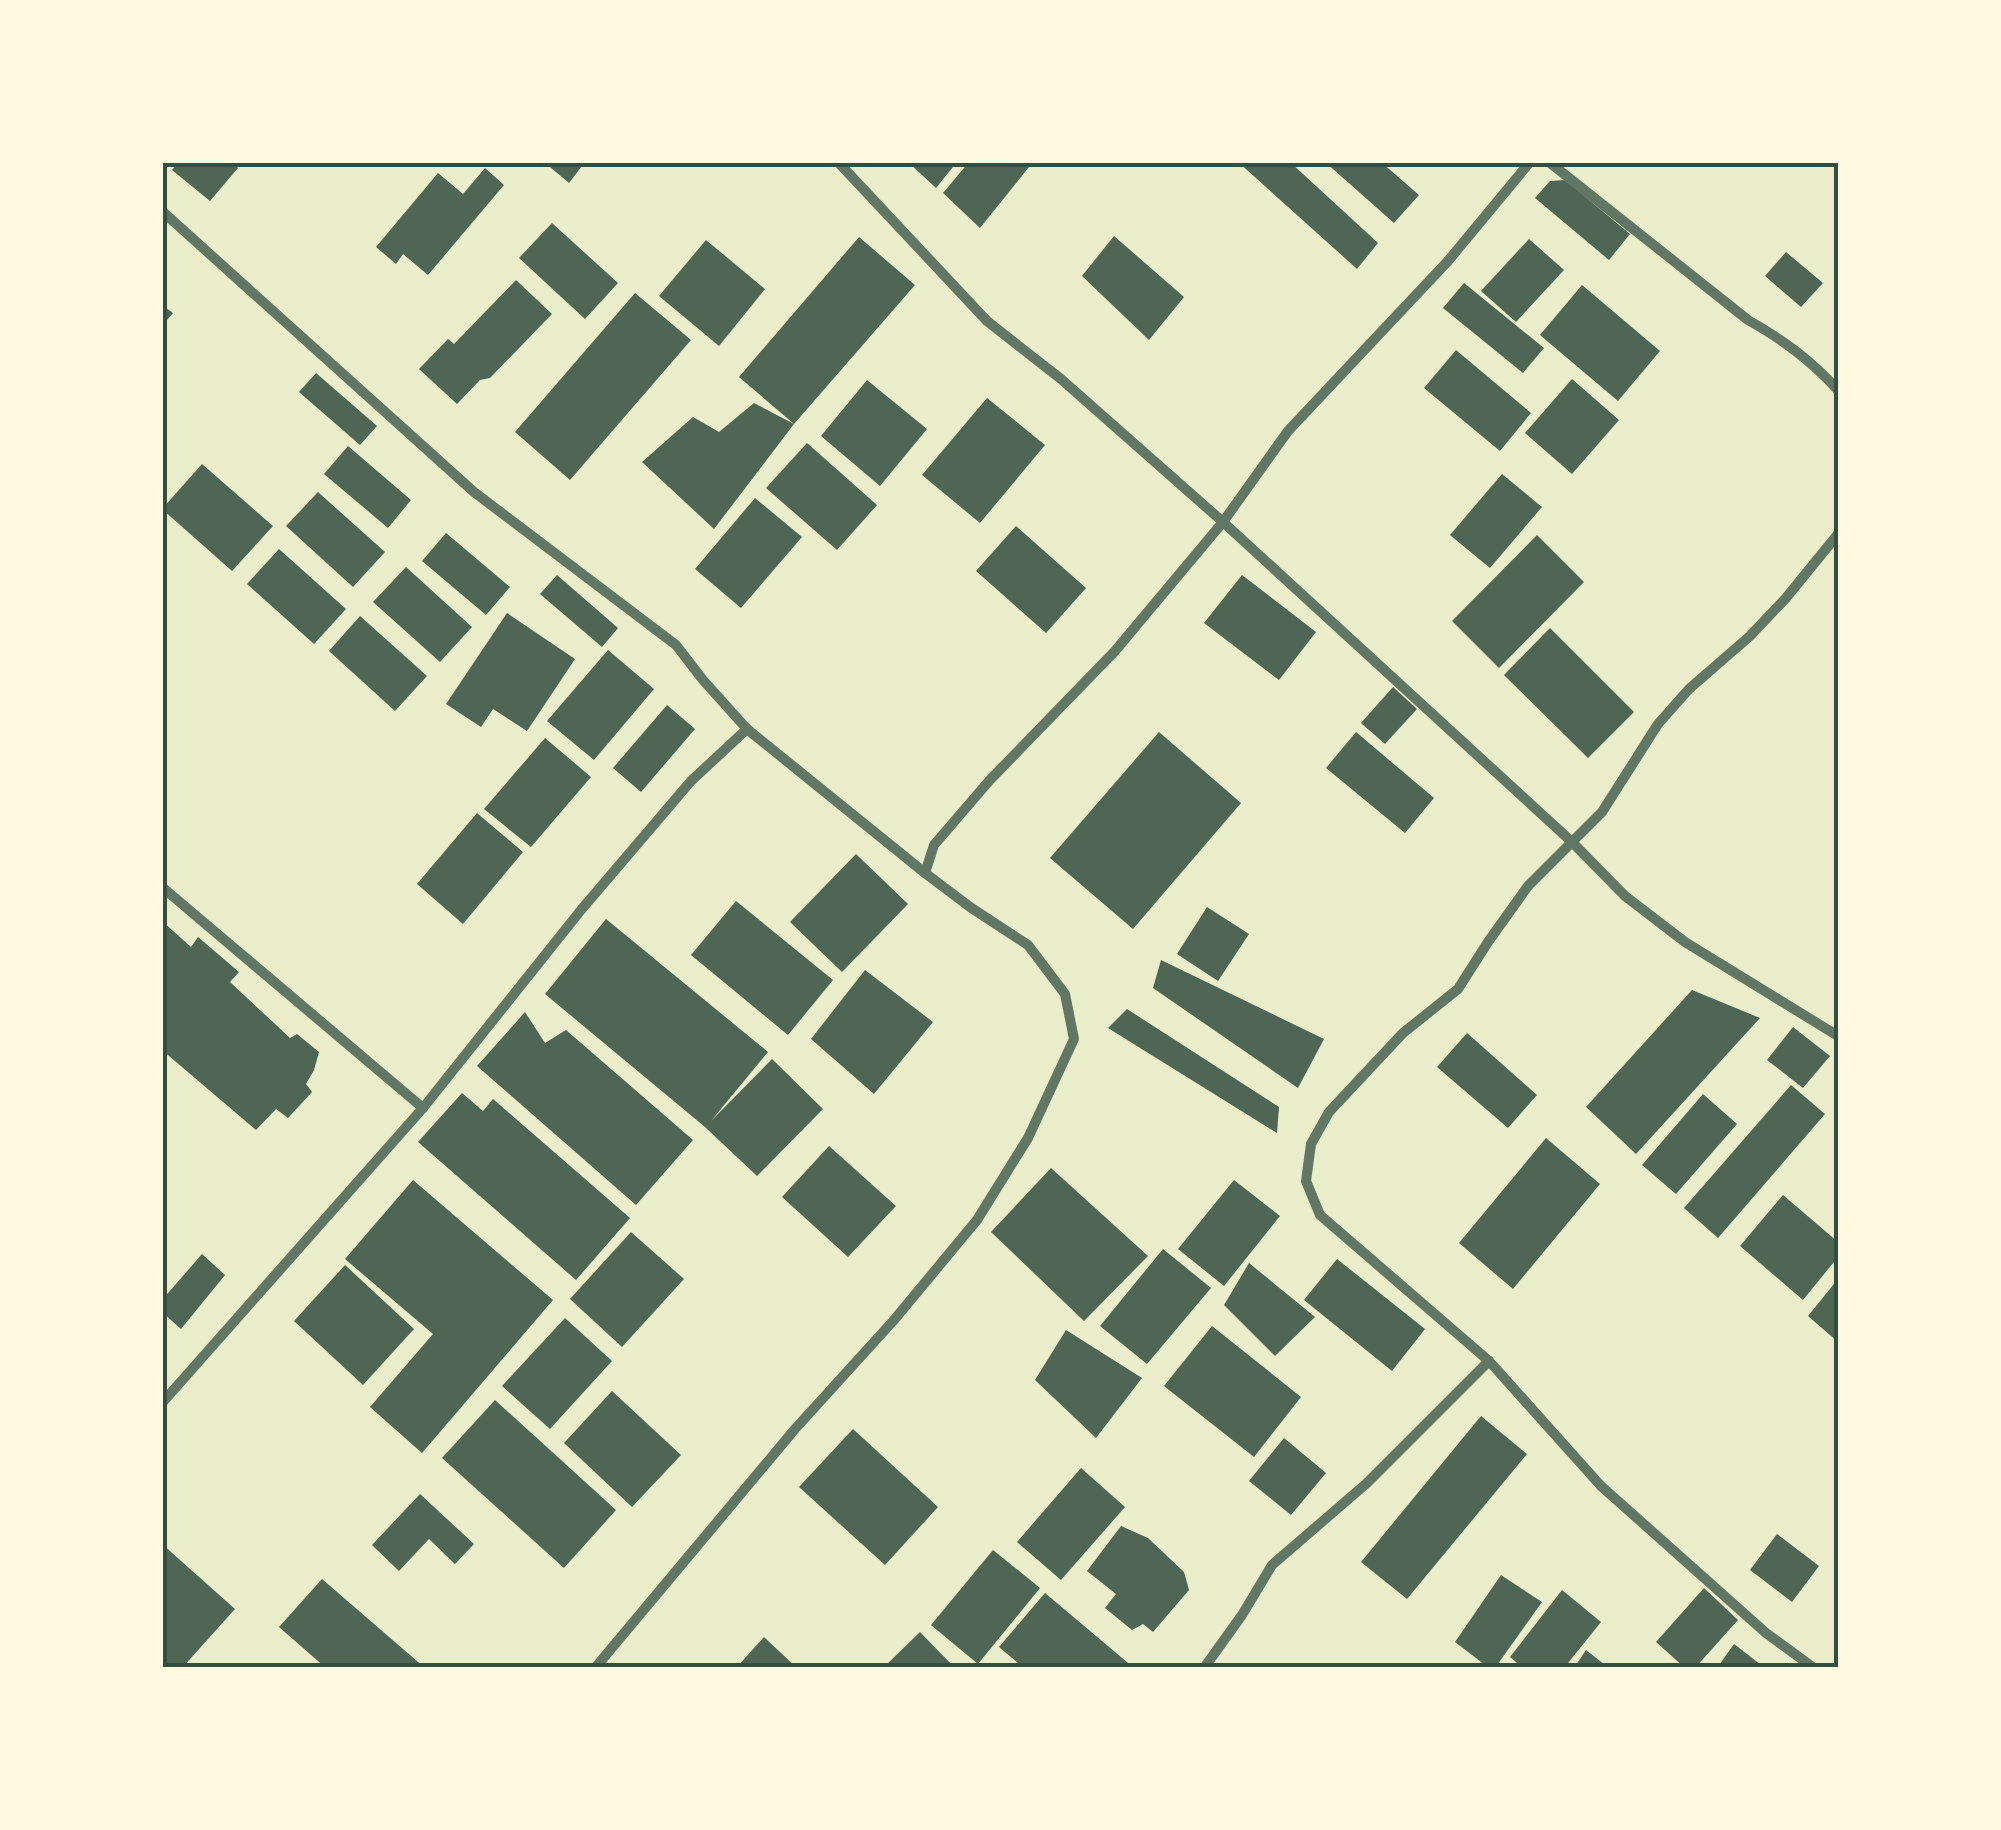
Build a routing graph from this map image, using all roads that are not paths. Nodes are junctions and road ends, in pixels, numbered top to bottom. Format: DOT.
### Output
graph roads {
  1 [pos="838,162"];
  2 [pos="1530,162"];
  3 [pos="1550,162"];
  4 [pos="162,211"];
  5 [pos="1838,390"];
  6 [pos="1223,522"];
  7 [pos="1838,534"];
  8 [pos="747,729"];
  9 [pos="1572,842"];
  10 [pos="925,872"];
  11 [pos="162,886"];
  12 [pos="1838,1036"];
  13 [pos="423,1108"];
  14 [pos="1489,1362"];
  15 [pos="162,1402"];
  16 [pos="594,1668"];
  17 [pos="1204,1668"];
  18 [pos="1814,1668"];
  1 -- 6 [label="street"];
  2 -- 6 [label="street"];
  3 -- 5 [label="street"];
  4 -- 8 [label="street"];
  6 -- 9 [label="street"];
  6 -- 10 [label="street"];
  7 -- 9 [label="street"];
  8 -- 10 [label="street"];
  8 -- 13 [label="street"];
  9 -- 12 [label="street"];
  9 -- 14 [label="street"];
  10 -- 16 [label="street"];
  11 -- 13 [label="street"];
  13 -- 15 [label="street"];
  14 -- 17 [label="street"];
  14 -- 18 [label="street"];
}
